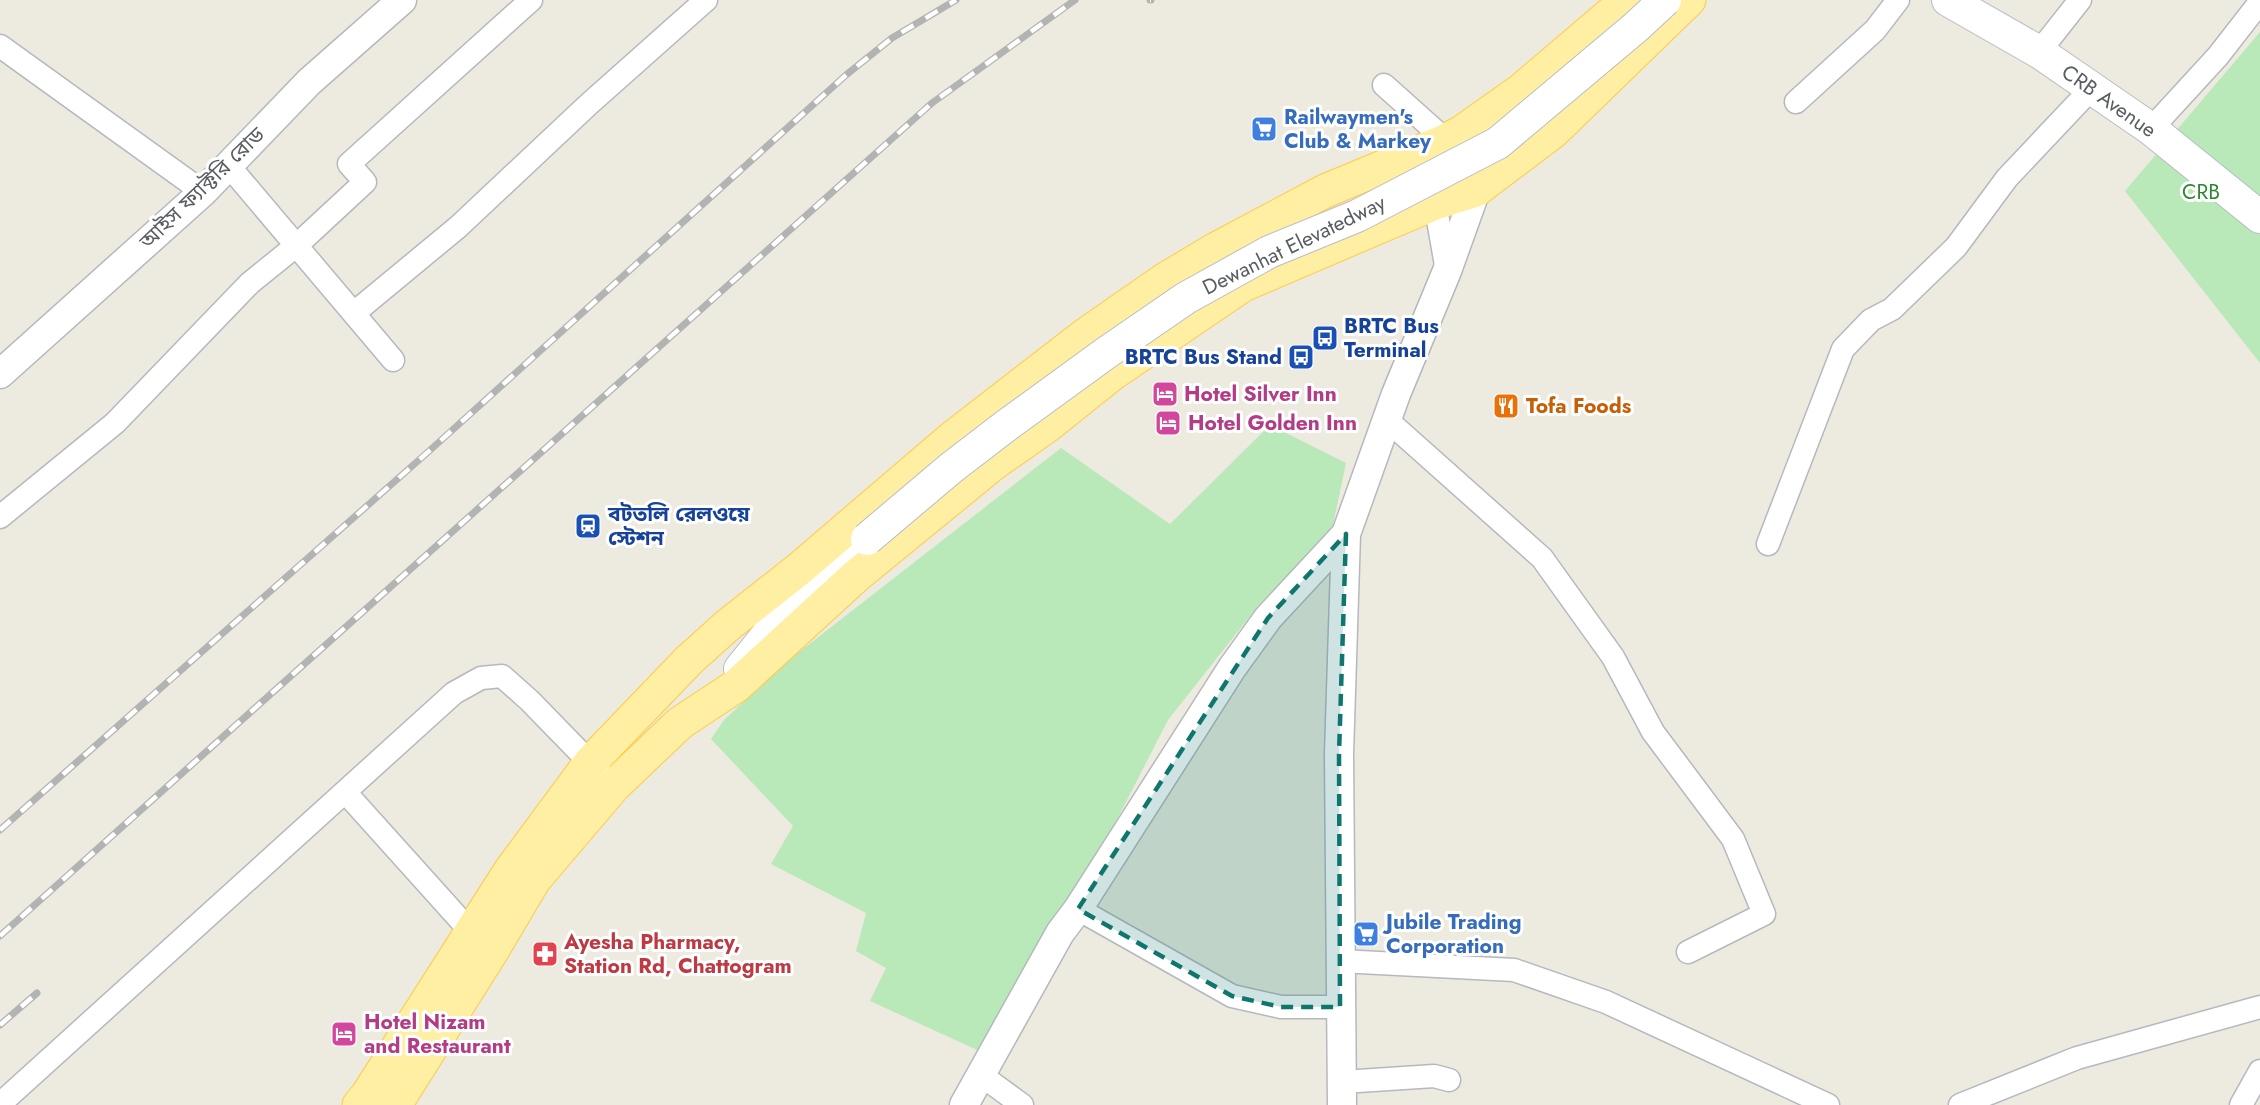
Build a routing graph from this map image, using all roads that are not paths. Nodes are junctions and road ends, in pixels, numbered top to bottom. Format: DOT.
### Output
graph roads {
  1 [pos="402,0"];
  2 [pos="531,0"];
  3 [pos="706,0"];
  4 [pos="1628,0"];
  5 [pos="1665,0"];
  6 [pos="1689,0"];
  7 [pos="1898,0"];
  8 [pos="1948,0"];
  9 [pos="2080,0"];
  10 [pos="2260,2"];
  11 [pos="0,46"];
  12 [pos="2039,52"];
  13 [pos="1384,85"];
  14 [pos="2092,88"];
  15 [pos="1796,102"];
  16 [pos="2151,129"];
  17 [pos="1443,142"];
  18 [pos="229,166"];
  19 [pos="1476,190"];
  20 [pos="203,192"];
  21 [pos="1435,203"];
  22 [pos="2260,217"];
  23 [pos="297,245"];
  24 [pos="1447,271"];
  25 [pos="354,313"];
  26 [pos="393,360"];
  27 [pos="0,374"];
  28 [pos="1386,419"];
  29 [pos="0,517"];
  30 [pos="1346,534"];
  31 [pos="867,539"];
  32 [pos="1768,544"];
  33 [pos="689,660"];
  34 [pos="715,700"];
  35 [pos="590,763"];
  36 [pos="614,786"];
  37 [pos="346,793"];
  38 [pos="1078,909"];
  39 [pos="471,932"];
  40 [pos="1688,952"];
  41 [pos="1340,961"];
  42 [pos="1340,1007"];
  43 [pos="2260,1007"];
  44 [pos="2260,1071"];
  45 [pos="981,1075"];
  46 [pos="1449,1080"];
  47 [pos="1343,1094"];
  48 [pos="0,1104"];
  49 [pos="359,1105"];
  50 [pos="395,1105"];
  51 [pos="964,1105"];
  52 [pos="1022,1105"];
  53 [pos="1828,1105"];
  54 [pos="1960,1105"];
  55 [pos="2241,1105"];
  1 -- 18 [label="street, আইস ফ্যাক্টরি রোড"];
  2 -- 23 [label="street"];
  3 -- 25 [label="street"];
  4 -- 17 [label="main road"];
  5 -- 31 [label="main road, Dewanhat Elevatedway, bridge"];
  6 -- 19 [label="main road"];
  7 -- 15 [label="street"];
  8 -- 12 [label="main road, CRB Avenue"];
  9 -- 12 [label="street"];
  10 -- 16 [label="street"];
  11 -- 20 [label="street"];
  12 -- 14 [label="main road, CRB Avenue"];
  13 -- 17 [label="street"];
  14 -- 16 [label="main road, CRB Avenue"];
  14 -- 32 [label="street"];
  16 -- 22 [label="main road, CRB Avenue"];
  17 -- 21 [label="street"];
  17 -- 33 [label="main road"];
  18 -- 20 [label="street, আইস ফ্যাক্টরি রোড"];
  18 -- 23 [label="street"];
  19 -- 21 [label="main road"];
  19 -- 24 [label="street"];
  20 -- 27 [label="street, আইস ফ্যাক্টরি রোড"];
  21 -- 24 [label="street"];
  21 -- 34 [label="main road"];
  23 -- 25 [label="street"];
  23 -- 29 [label="street"];
  24 -- 28 [label="street"];
  25 -- 26 [label="street"];
  28 -- 30 [label="street"];
  28 -- 40 [label="street"];
  30 -- 38 [label="street"];
  30 -- 41 [label="street"];
  31 -- 33 [label="main road, Dewanhat Elevatedway"];
  31 -- 34 [label="main road, Dewanhat Elevatedway"];
  33 -- 35 [label="main road"];
  34 -- 36 [label="main road"];
  35 -- 36 [label="street"];
  35 -- 37 [label="street"];
  35 -- 39 [label="main road"];
  36 -- 50 [label="main road"];
  37 -- 39 [label="street"];
  37 -- 48 [label="street"];
  38 -- 42 [label="street"];
  38 -- 45 [label="street"];
  39 -- 49 [label="main road"];
  41 -- 42 [label="street"];
  41 -- 53 [label="street"];
  42 -- 47 [label="street"];
  43 -- 54 [label="street"];
  44 -- 55 [label="street"];
  45 -- 51 [label="street"];
  45 -- 52 [label="street"];
  46 -- 47 [label="street"];
}
